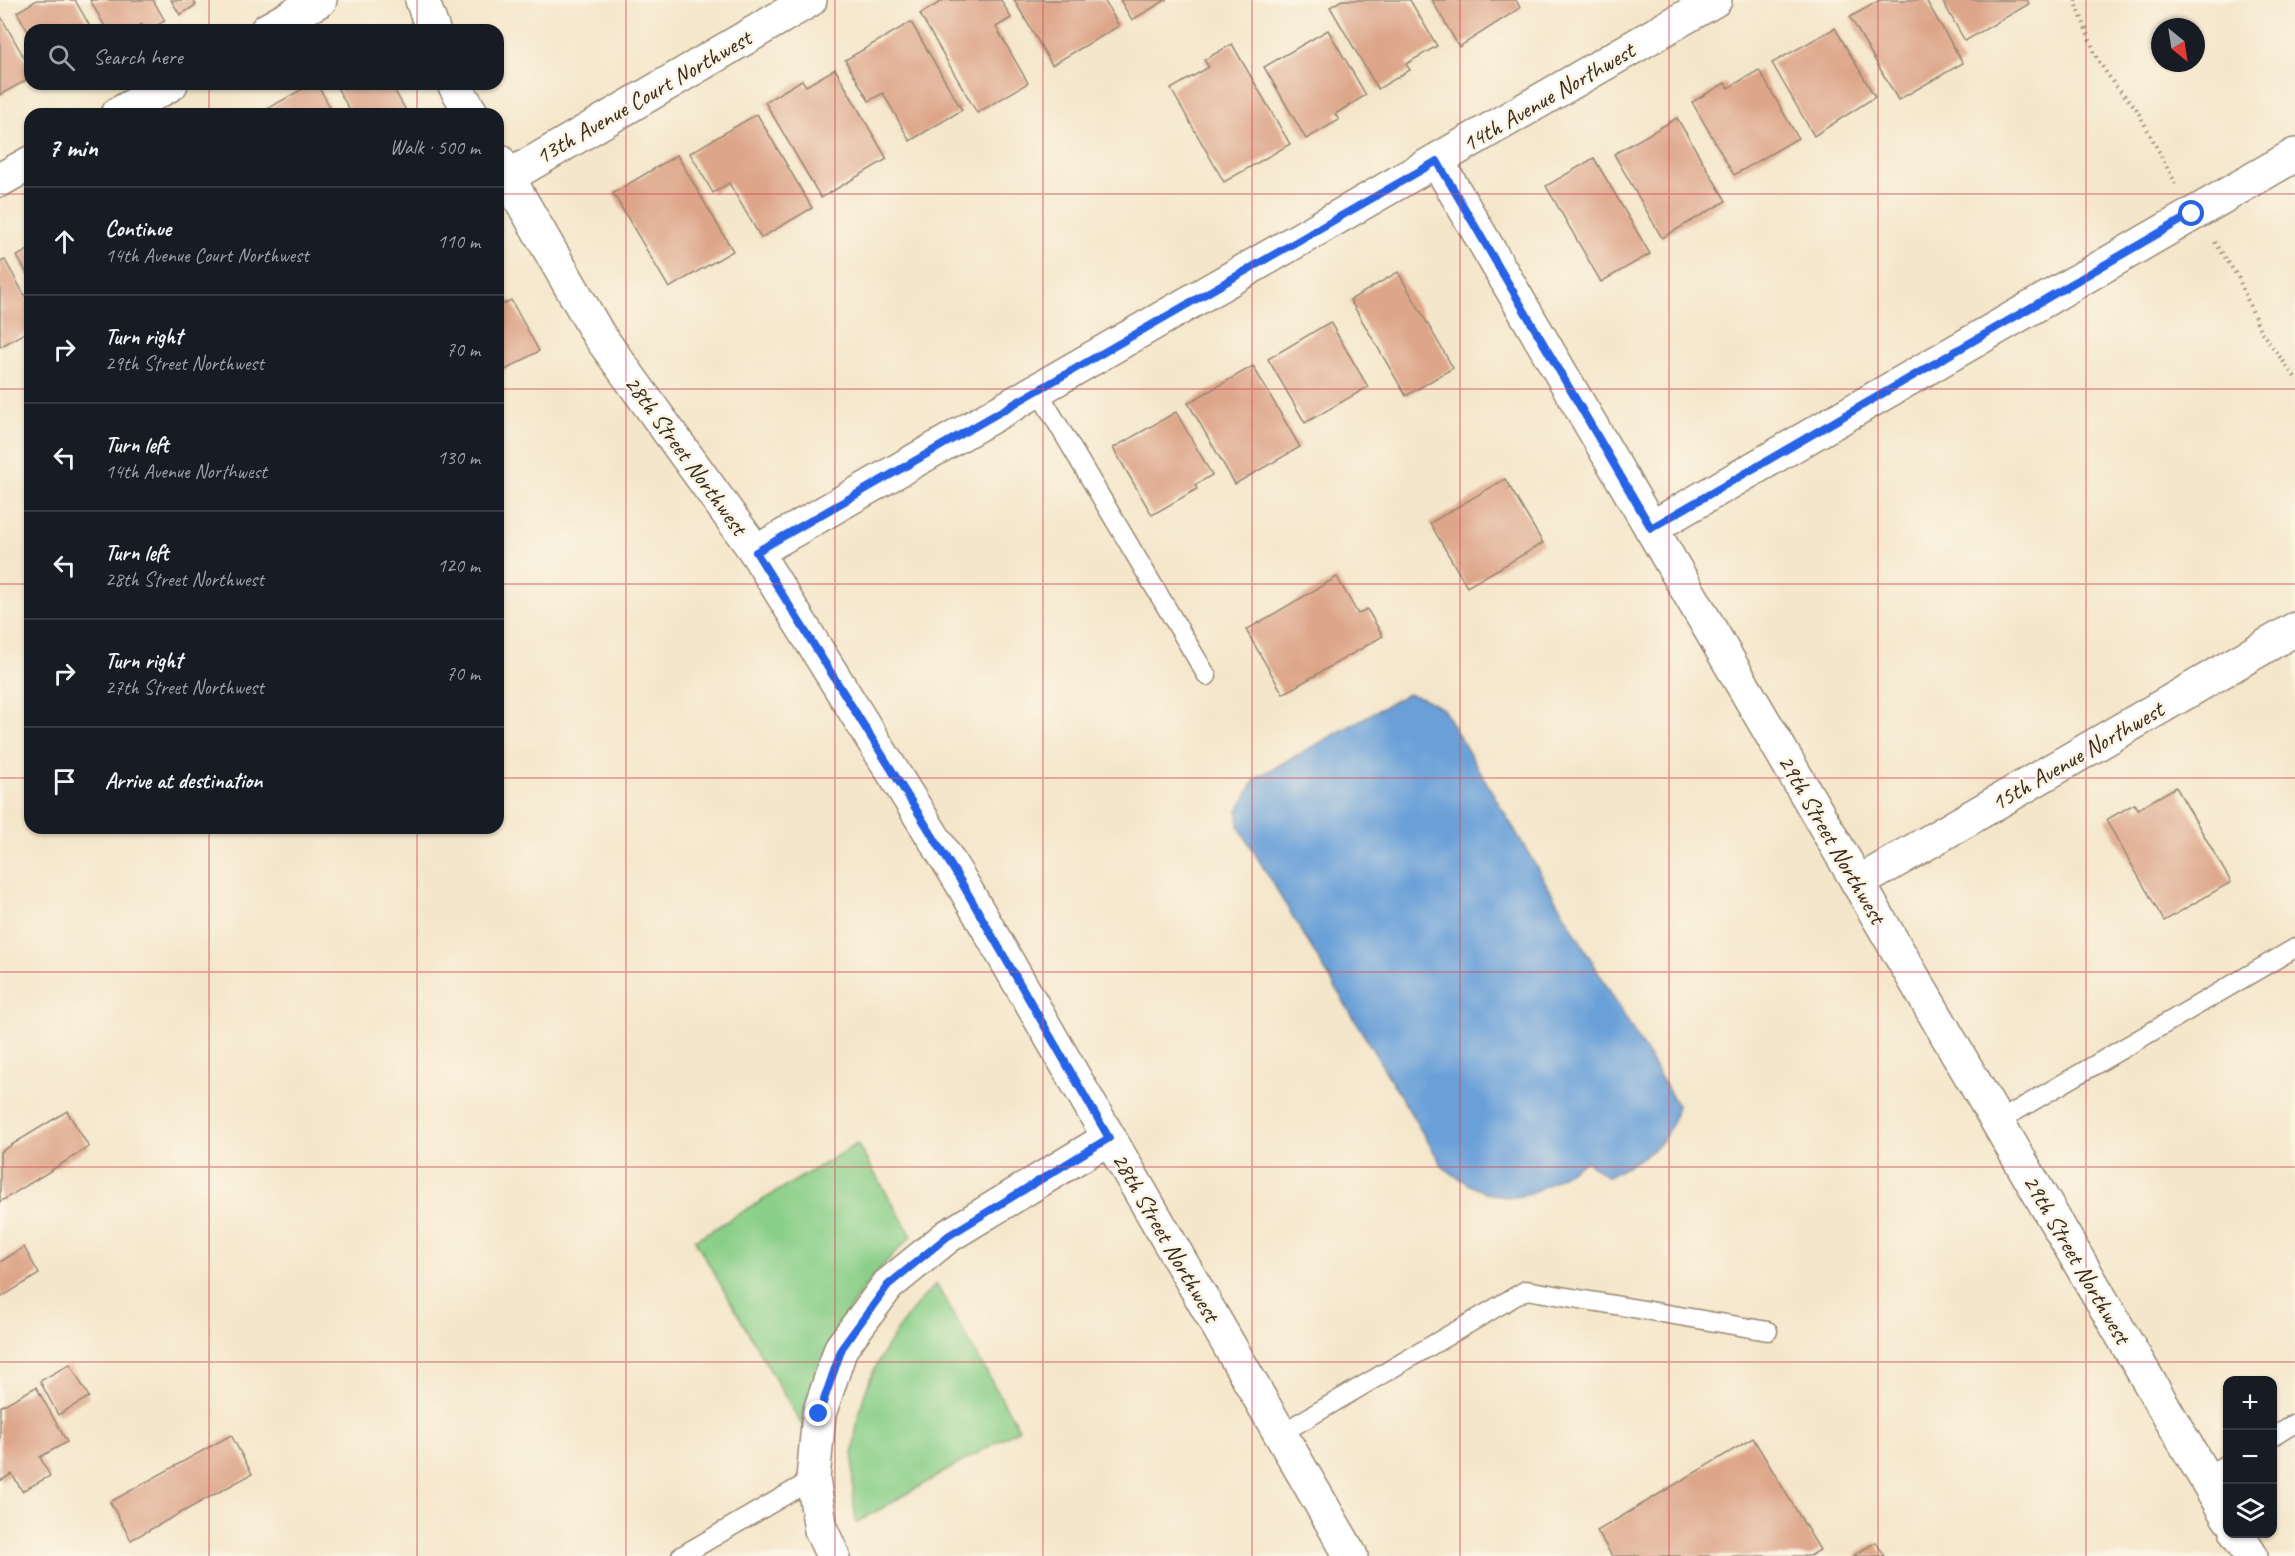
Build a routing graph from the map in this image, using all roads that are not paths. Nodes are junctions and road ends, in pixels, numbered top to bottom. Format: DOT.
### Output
graph roads {
  1 [pos="320,0"];
  2 [pos="422,0"];
  3 [pos="810,0"];
  4 [pos="1715,0"];
  5 [pos="278,24"];
  6 [pos="431,24"];
  7 [pos="160,90"];
  8 [pos="458,90"];
  9 [pos="129,108"];
  10 [pos="468,108"];
  11 [pos="2295,155"];
  12 [pos="1437,161"];
  13 [pos="24,166"];
  14 [pos="504,167"];
  15 [pos="504,170"];
  16 [pos="0,180"];
  17 [pos="1038,390"];
  18 [pos="1651,528"];
  19 [pos="756,552"];
  20 [pos="2295,629"];
  21 [pos="1207,676"];
  22 [pos="1858,883"];
  23 [pos="2295,948"];
  24 [pos="1997,1122"];
  25 [pos="1109,1138"];
  26 [pos="1768,1331"];
  27 [pos="2295,1423"];
  28 [pos="1280,1434"];
  29 [pos="2277,1434"];
  30 [pos="2216,1470"];
  31 [pos="813,1479"];
  32 [pos="2223,1497"];
  33 [pos="2240,1538"];
  34 [pos="681,1556"];
  35 [pos="833,1556"];
  36 [pos="1351,1556"];
  37 [pos="2251,1556"];
  1 -- 5 [label="street"];
  2 -- 6 [label="street"];
  3 -- 14 [label="street, 13th Avenue Court Northwest"];
  4 -- 12 [label="street, 14th Avenue Northwest"];
  7 -- 9 [label="street"];
  8 -- 10 [label="street"];
  11 -- 18 [label="street"];
  12 -- 17 [label="street, 14th Avenue Northwest"];
  12 -- 18 [label="street, 29th Street Northwest"];
  13 -- 16 [label="street"];
  15 -- 19 [label="street, 28th Street Northwest"];
  17 -- 19 [label="street, 14th Avenue Northwest"];
  17 -- 21 [label="lane"];
  18 -- 22 [label="street, 29th Street Northwest"];
  19 -- 25 [label="street, 28th Street Northwest"];
  20 -- 22 [label="street, 15th Avenue Northwest"];
  22 -- 24 [label="street, 29th Street Northwest"];
  23 -- 24 [label="lane"];
  24 -- 30 [label="street, 29th Street Northwest"];
  25 -- 28 [label="street, 28th Street Northwest"];
  25 -- 31 [label="street"];
  26 -- 28 [label="lane"];
  27 -- 29 [label="lane"];
  28 -- 36 [label="street, 28th Street Northwest"];
  30 -- 32 [label="street, 29th Street Northwest"];
  31 -- 34 [label="lane"];
  31 -- 35 [label="street"];
  33 -- 37 [label="street"];
}
